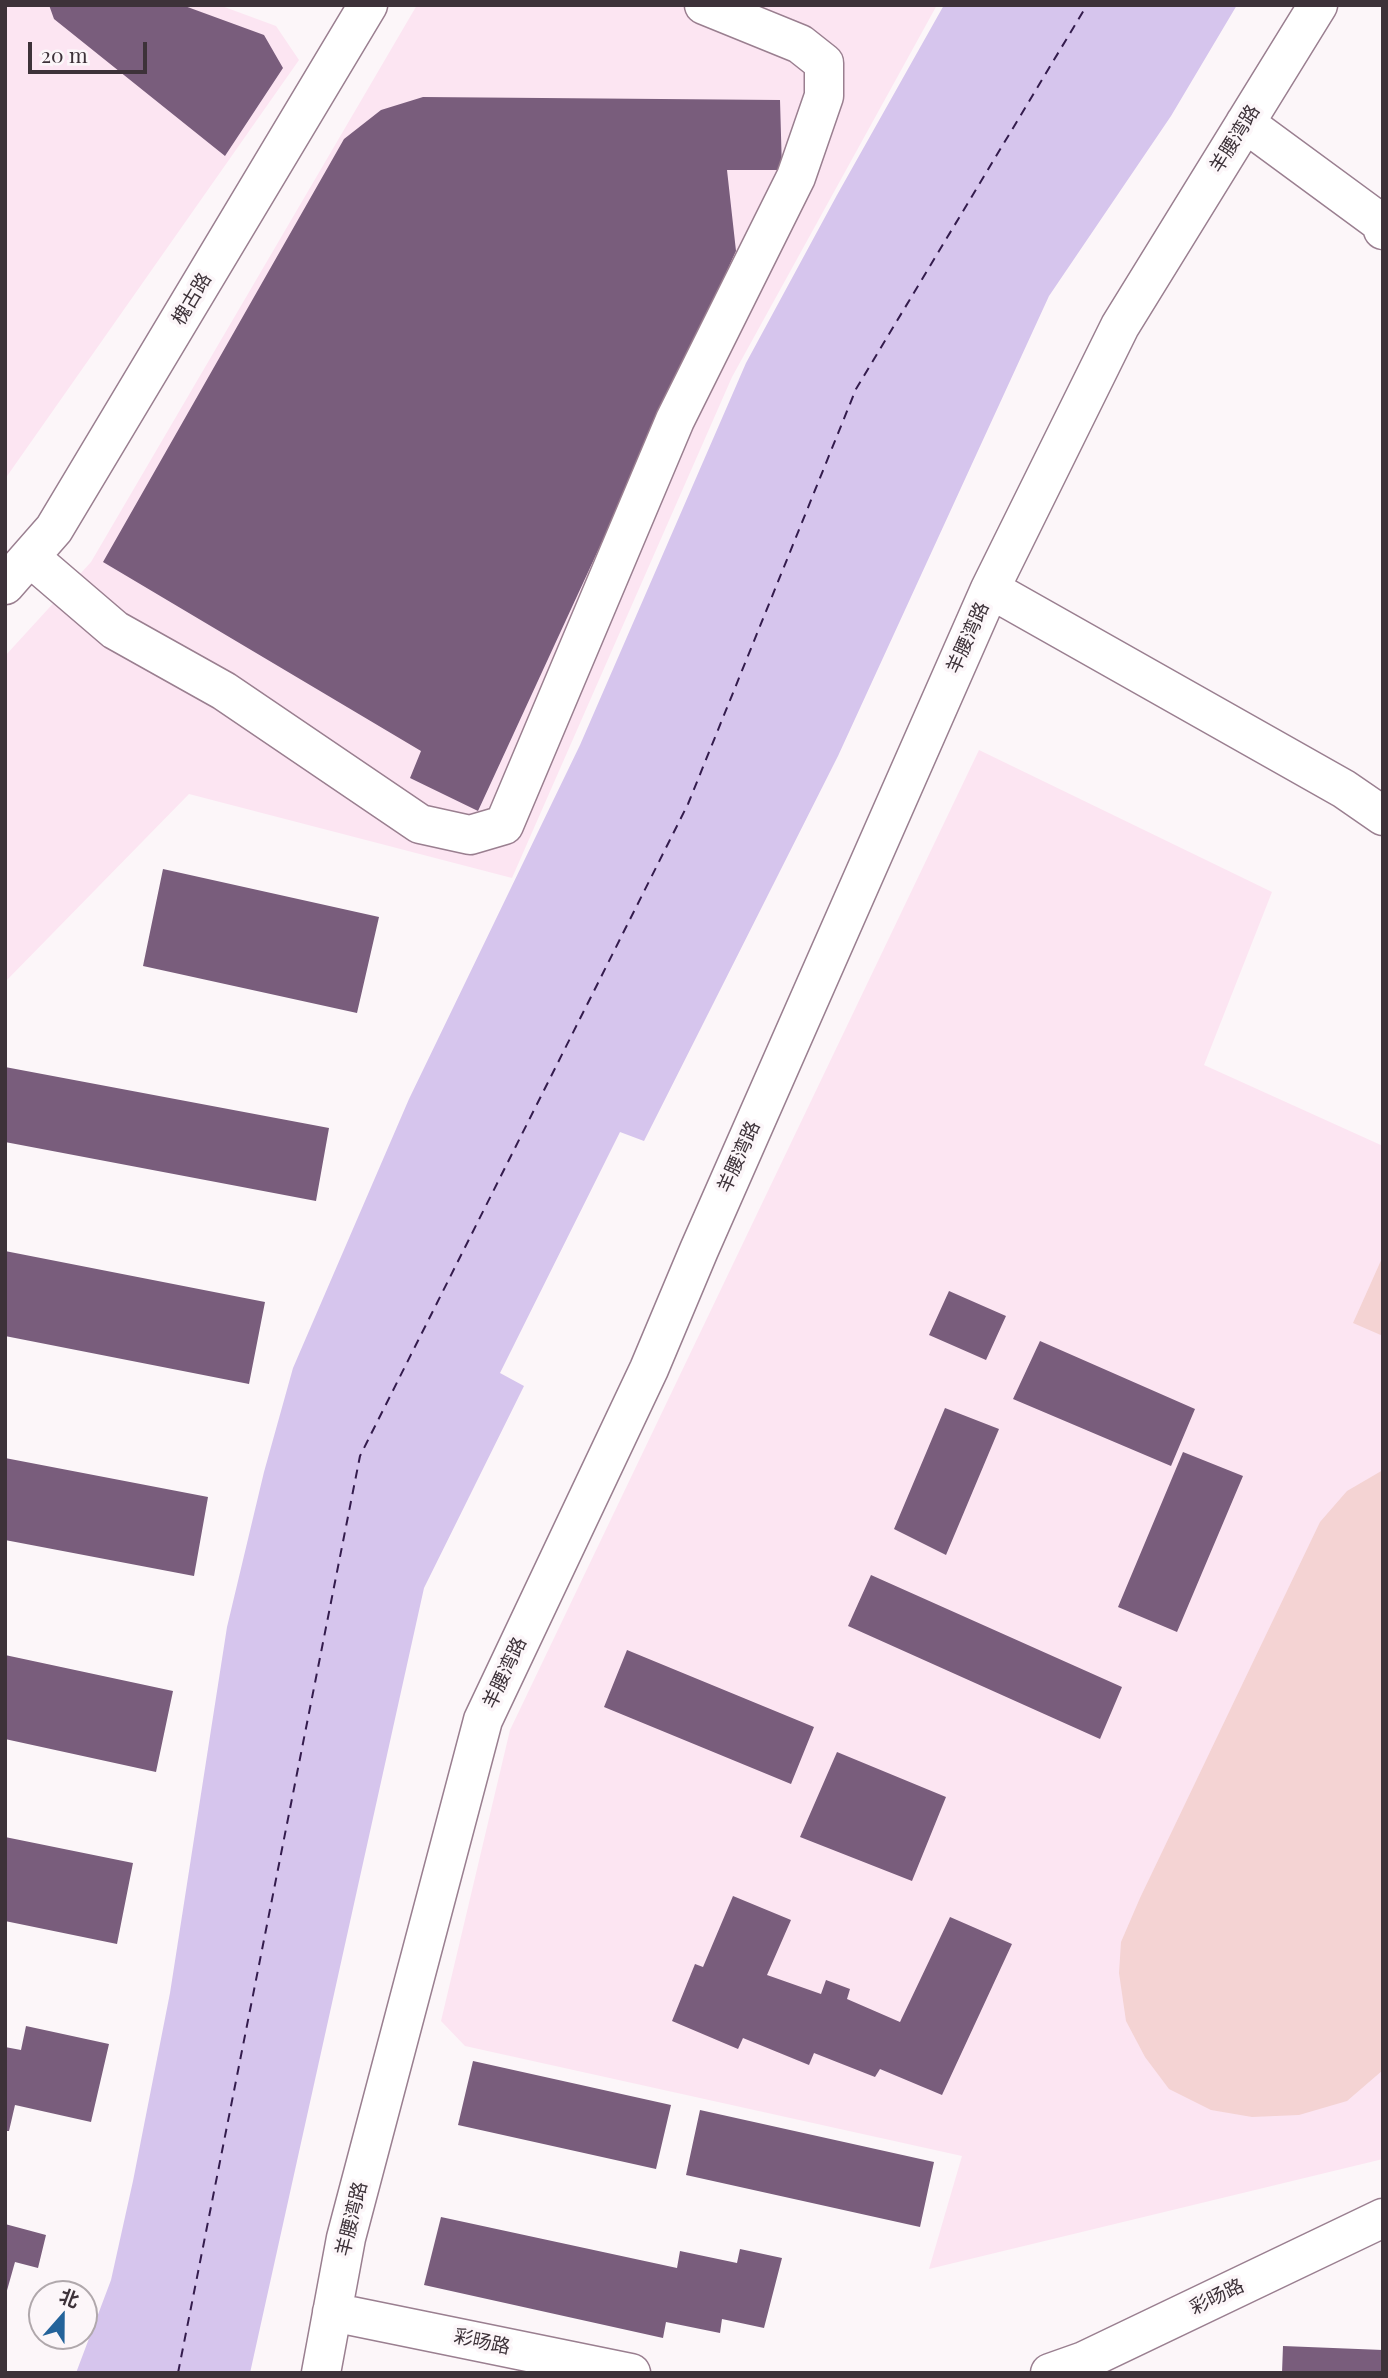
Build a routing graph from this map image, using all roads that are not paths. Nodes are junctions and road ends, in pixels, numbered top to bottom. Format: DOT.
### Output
graph roads {
  1 [pos="704,5"];
  2 [pos="1318,5"];
  3 [pos="357,8"];
  4 [pos="1245,123"];
  5 [pos="1383,230"];
  6 [pos="13,575"];
  7 [pos="990,589"];
  8 [pos="1383,816"];
  9 [pos="1383,2218"];
  10 [pos="332,2312"];
  11 [pos="321,2373"];
  12 [pos="631,2373"];
  13 [pos="1050,2373"];
  1 -- 6 [label="street"];
  2 -- 4 [label="street, 羊腰湾路"];
  3 -- 6 [label="street, 槐古路"];
  4 -- 5 [label="street"];
  4 -- 7 [label="street, 羊腰湾路"];
  7 -- 8 [label="street"];
  7 -- 10 [label="street, 羊腰湾路"];
  9 -- 13 [label="street, 彩旸路"];
  10 -- 11 [label="street, 羊腰湾路"];
  10 -- 12 [label="street, 彩旸路"];
}
